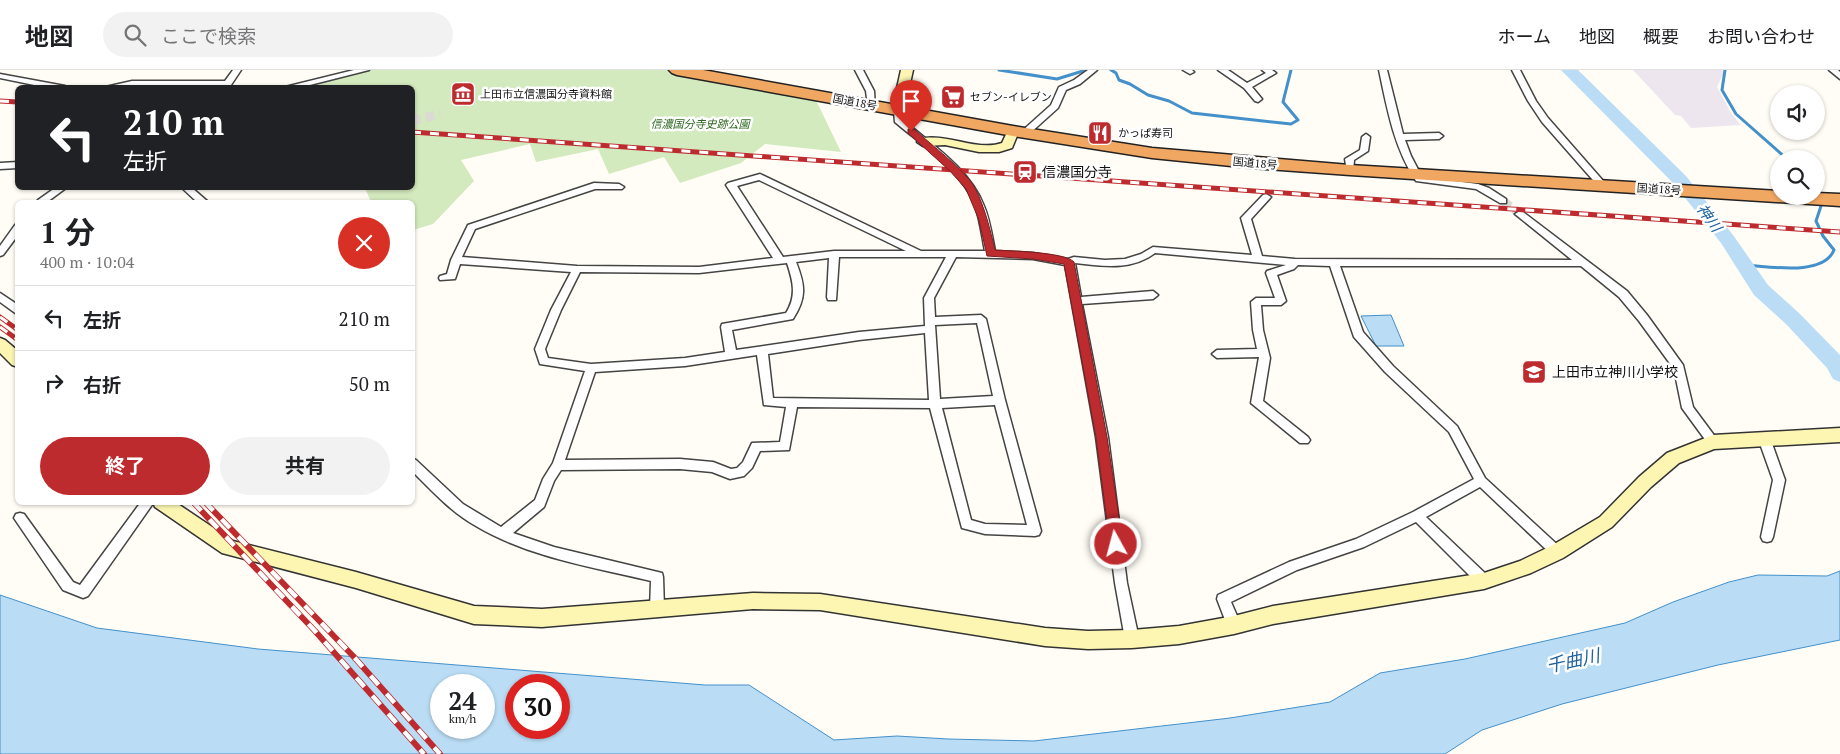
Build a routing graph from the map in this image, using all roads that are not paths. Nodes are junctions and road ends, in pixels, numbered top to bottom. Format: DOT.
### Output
graph roads {
  1 [pos="237,70"];
  2 [pos="365,70"];
  3 [pos="677,70"];
  4 [pos="859,70"];
  5 [pos="907,70"];
  6 [pos="1093,70"];
  7 [pos="1222,70"];
  8 [pos="1266,70"];
  9 [pos="1383,70"];
  10 [pos="1516,70"];
  11 [pos="1833,70"];
  12 [pos="0,76"];
  13 [pos="1840,77"];
  14 [pos="49,85"];
  15 [pos="125,85"];
  16 [pos="179,85"];
  17 [pos="227,85"];
  18 [pos="298,85"];
  19 [pos="1247,86"];
  20 [pos="1258,99"];
  21 [pos="872,106"];
  22 [pos="898,111"];
  23 [pos="1019,132"];
  24 [pos="1438,136"];
  25 [pos="1366,137"];
  26 [pos="1401,137"];
  27 [pos="923,142"];
  28 [pos="15,165"];
  29 [pos="0,166"];
  30 [pos="1350,170"];
  31 [pos="1415,174"];
  32 [pos="1607,185"];
  33 [pos="619,187"];
  34 [pos="58,190"];
  35 [pos="189,190"];
  36 [pos="1266,197"];
  37 [pos="44,200"];
  38 [pos="201,200"];
  39 [pos="1840,200"];
  40 [pos="1503,201"];
  41 [pos="1520,214"];
  42 [pos="15,231"];
  43 [pos="0,253"];
  44 [pos="834,254"];
  45 [pos="921,254"];
  46 [pos="991,254"];
  47 [pos="952,255"];
  48 [pos="790,258"];
  49 [pos="779,259"];
  50 [pos="456,260"];
  51 [pos="1258,260"];
  52 [pos="1069,262"];
  53 [pos="1295,262"];
  54 [pos="1334,262"];
  55 [pos="1582,263"];
  56 [pos="577,269"];
  57 [pos="444,278"];
  58 [pos="1152,295"];
  59 [pos="0,297"];
  60 [pos="832,297"];
  61 [pos="1075,301"];
  62 [pos="15,309"];
  63 [pos="930,325"];
  64 [pos="0,344"];
  65 [pos="762,351"];
  66 [pos="1217,354"];
  67 [pos="1264,354"];
  68 [pos="731,355"];
  69 [pos="15,358"];
  70 [pos="591,368"];
  71 [pos="999,400"];
  72 [pos="792,403"];
  73 [pos="934,404"];
  74 [pos="1840,435"];
  75 [pos="1765,438"];
  76 [pos="1304,440"];
  77 [pos="1713,442"];
  78 [pos="558,465"];
  79 [pos="415,466"];
  80 [pos="1481,481"];
  81 [pos="146,505"];
  82 [pos="164,505"];
  83 [pos="1417,516"];
  84 [pos="20,518"];
  85 [pos="502,534"];
  86 [pos="1767,538"];
  87 [pos="1558,552"];
  88 [pos="1484,581"];
  89 [pos="657,609"];
  90 [pos="1234,625"];
  91 [pos="1132,639"];
  1 -- 17 [label="street"];
  2 -- 18 [label="street"];
  3 -- 21 [label="highway, 国道18号"];
  4 -- 21 [label="street"];
  5 -- 22 [label="street"];
  6 -- 23 [label="street"];
  7 -- 19 [label="street"];
  8 -- 19 [label="street"];
  9 -- 26 [label="street"];
  10 -- 32 [label="street"];
  11 -- 13 [label="street"];
  12 -- 14 [label="street"];
  15 -- 16 [label="street"];
  19 -- 20 [label="street"];
  21 -- 22 [label="highway, 国道18号"];
  22 -- 23 [label="highway, 国道18号"];
  22 -- 27 [label="street"];
  23 -- 27 [label="street"];
  23 -- 30 [label="highway, 国道18号"];
  24 -- 26 [label="street"];
  25 -- 30 [label="street"];
  26 -- 31 [label="street"];
  27 -- 46 [label="street"];
  28 -- 29 [label="street"];
  30 -- 31 [label="highway, 国道18号"];
  31 -- 32 [label="highway, 国道18号"];
  31 -- 40 [label="street"];
  32 -- 39 [label="highway, 国道18号"];
  33 -- 50 [label="street"];
  34 -- 37 [label="street"];
  35 -- 38 [label="street"];
  36 -- 51 [label="street"];
  41 -- 55 [label="street"];
  42 -- 43 [label="street"];
  44 -- 45 [label="street"];
  44 -- 48 [label="street"];
  44 -- 60 [label="street"];
  45 -- 47 [label="street"];
  45 -- 49 [label="street"];
  46 -- 47 [label="street"];
  46 -- 52 [label="street"];
  47 -- 63 [label="street"];
  48 -- 49 [label="street"];
  48 -- 68 [label="street"];
  49 -- 56 [label="street"];
  50 -- 56 [label="street"];
  50 -- 57 [label="street"];
  51 -- 52 [label="street"];
  51 -- 53 [label="street"];
  52 -- 61 [label="street"];
  53 -- 54 [label="street"];
  53 -- 67 [label="street"];
  54 -- 55 [label="street"];
  54 -- 80 [label="street"];
  55 -- 77 [label="street"];
  56 -- 70 [label="street"];
  58 -- 61 [label="street"];
  59 -- 62 [label="street"];
  61 -- 91 [label="street"];
  63 -- 65 [label="street"];
  63 -- 71 [label="street"];
  63 -- 73 [label="street"];
  64 -- 69 [label="street"];
  65 -- 68 [label="street"];
  65 -- 72 [label="street"];
  66 -- 67 [label="street"];
  67 -- 76 [label="street"];
  68 -- 70 [label="street"];
  70 -- 78 [label="street"];
  71 -- 73 [label="street"];
  71 -- 73 [label="street"];
  72 -- 73 [label="street"];
  72 -- 78 [label="street"];
  74 -- 75 [label="street"];
  75 -- 77 [label="street"];
  75 -- 86 [label="street"];
  77 -- 87 [label="street"];
  78 -- 85 [label="street"];
  79 -- 85 [label="street"];
  80 -- 83 [label="street"];
  80 -- 87 [label="street"];
  81 -- 84 [label="street"];
  82 -- 89 [label="street"];
  83 -- 88 [label="street"];
  83 -- 90 [label="street"];
  85 -- 89 [label="street"];
  87 -- 88 [label="street"];
  88 -- 90 [label="street"];
  89 -- 91 [label="street"];
  90 -- 91 [label="street"];
}
